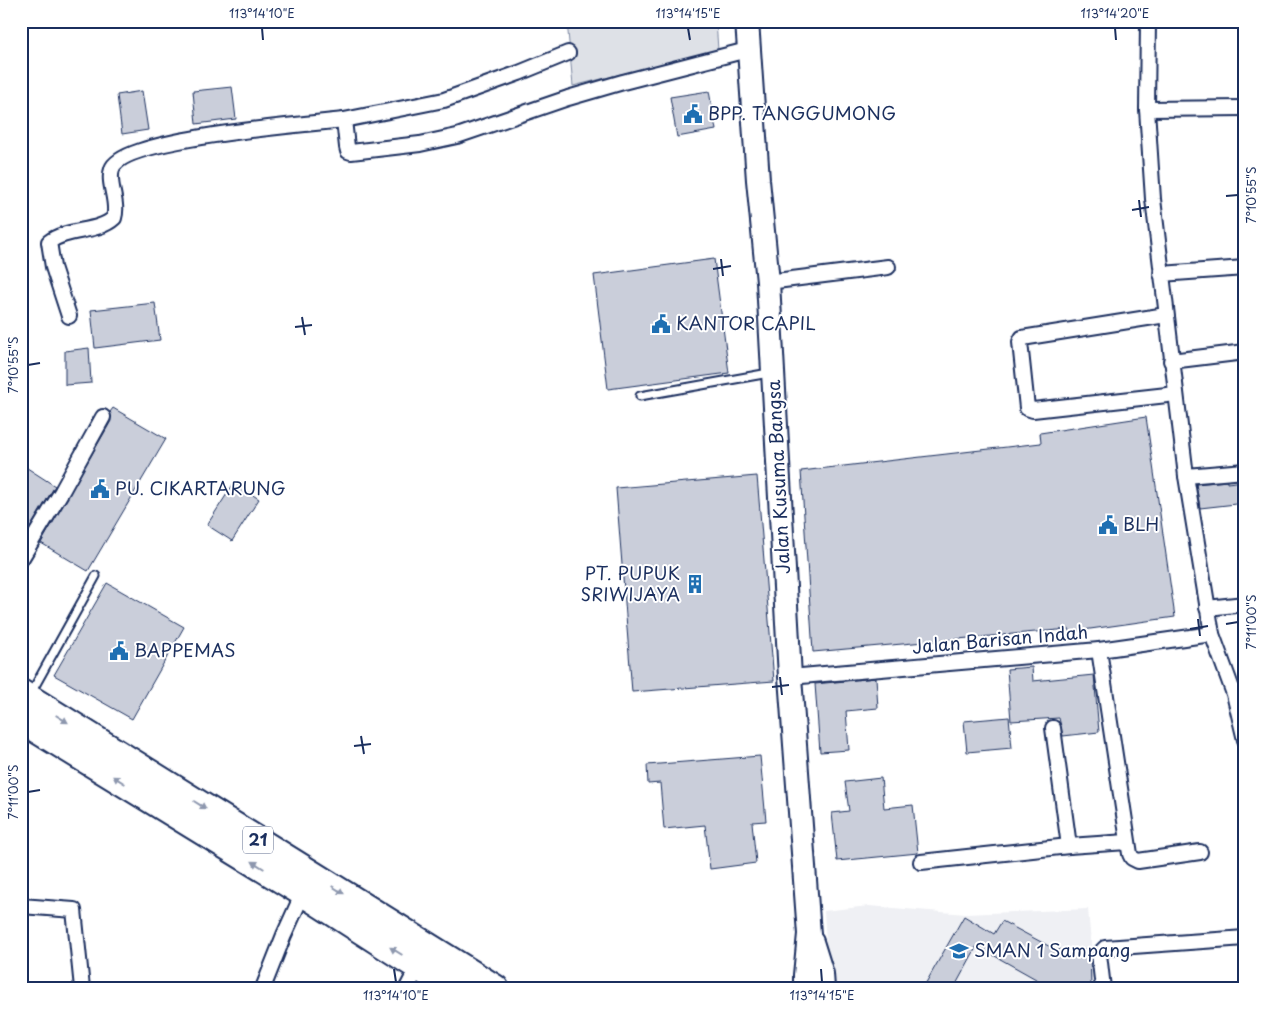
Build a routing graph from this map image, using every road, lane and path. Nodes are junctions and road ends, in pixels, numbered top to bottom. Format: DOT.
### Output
graph roads {
  1 [pos="748,21"];
  2 [pos="1148,21"];
  3 [pos="750,50"];
  4 [pos="568,53"];
  5 [pos="1245,108"];
  6 [pos="1147,109"];
  7 [pos="344,120"];
  8 [pos="888,267"];
  9 [pos="1245,268"];
  10 [pos="1161,274"];
  11 [pos="768,282"];
  12 [pos="1166,315"];
  13 [pos="69,316"];
  14 [pos="1245,352"];
  15 [pos="1172,361"];
  16 [pos="772,373"];
  17 [pos="1176,394"];
  18 [pos="640,396"];
  19 [pos="104,416"];
  20 [pos="1245,471"];
  21 [pos="1186,476"];
  22 [pos="21,559"];
  23 [pos="96,576"];
  24 [pos="1245,604"];
  25 [pos="1207,608"];
  26 [pos="1212,634"];
  27 [pos="1099,650"];
  28 [pos="790,677"];
  29 [pos="1240,693"];
  30 [pos="24,703"];
  31 [pos="1053,728"];
  32 [pos="1245,740"];
  33 [pos="1127,842"];
  34 [pos="1069,846"];
  35 [pos="1200,852"];
  36 [pos="921,862"];
  37 [pos="304,893"];
  38 [pos="21,906"];
  39 [pos="809,934"];
  40 [pos="1245,938"];
  41 [pos="418,967"];
  42 [pos="82,988"];
  43 [pos="263,988"];
  44 [pos="451,988"];
  45 [pos="495,988"];
  46 [pos="805,988"];
  47 [pos="823,988"];
  48 [pos="1103,988"];
  1 -- 3 [label="main road, Jalan Kusuma Bangsa"];
  2 -- 6 [label="street"];
  3 -- 7 [label="street"];
  3 -- 11 [label="main road, Jalan Kusuma Bangsa"];
  4 -- 7 [label="street"];
  5 -- 6 [label="street"];
  6 -- 10 [label="street"];
  7 -- 13 [label="street"];
  8 -- 11 [label="street"];
  9 -- 10 [label="street"];
  10 -- 12 [label="street"];
  11 -- 16 [label="main road, Jalan Kusuma Bangsa"];
  12 -- 15 [label="street"];
  12 -- 17 [label="street"];
  14 -- 15 [label="street"];
  15 -- 17 [label="street"];
  16 -- 18 [label="lane"];
  16 -- 28 [label="main road, Jalan Kusuma Bangsa"];
  17 -- 21 [label="street"];
  19 -- 22 [label="street"];
  20 -- 21 [label="street"];
  21 -- 25 [label="street"];
  23 -- 30 [label="lane"];
  24 -- 25 [label="street"];
  25 -- 26 [label="street"];
  26 -- 27 [label="street, Jalan Barisan Indah"];
  26 -- 29 [label="street"];
  27 -- 28 [label="street, Jalan Barisan Indah"];
  27 -- 33 [label="street"];
  28 -- 39 [label="main road, Jalan Kusuma Bangsa"];
  29 -- 32 [label="street"];
  37 -- 30 [label="highway, 21, one-way"];
  30 -- 41 [label="highway, 21, one-way"];
  31 -- 34 [label="street"];
  33 -- 34 [label="street"];
  33 -- 35 [label="street"];
  34 -- 36 [label="street"];
  41 -- 37 [label="highway, 21, one-way"];
  37 -- 43 [label="street"];
  38 -- 42 [label="street"];
  39 -- 46 [label="main road, Jalan Kusuma Bangsa"];
  39 -- 47 [label="main road, Jalan Kusuma Bangsa"];
  40 -- 48 [label="street"];
  41 -- 44 [label="highway, 21"];
  41 -- 45 [label="highway, 21"];
}
